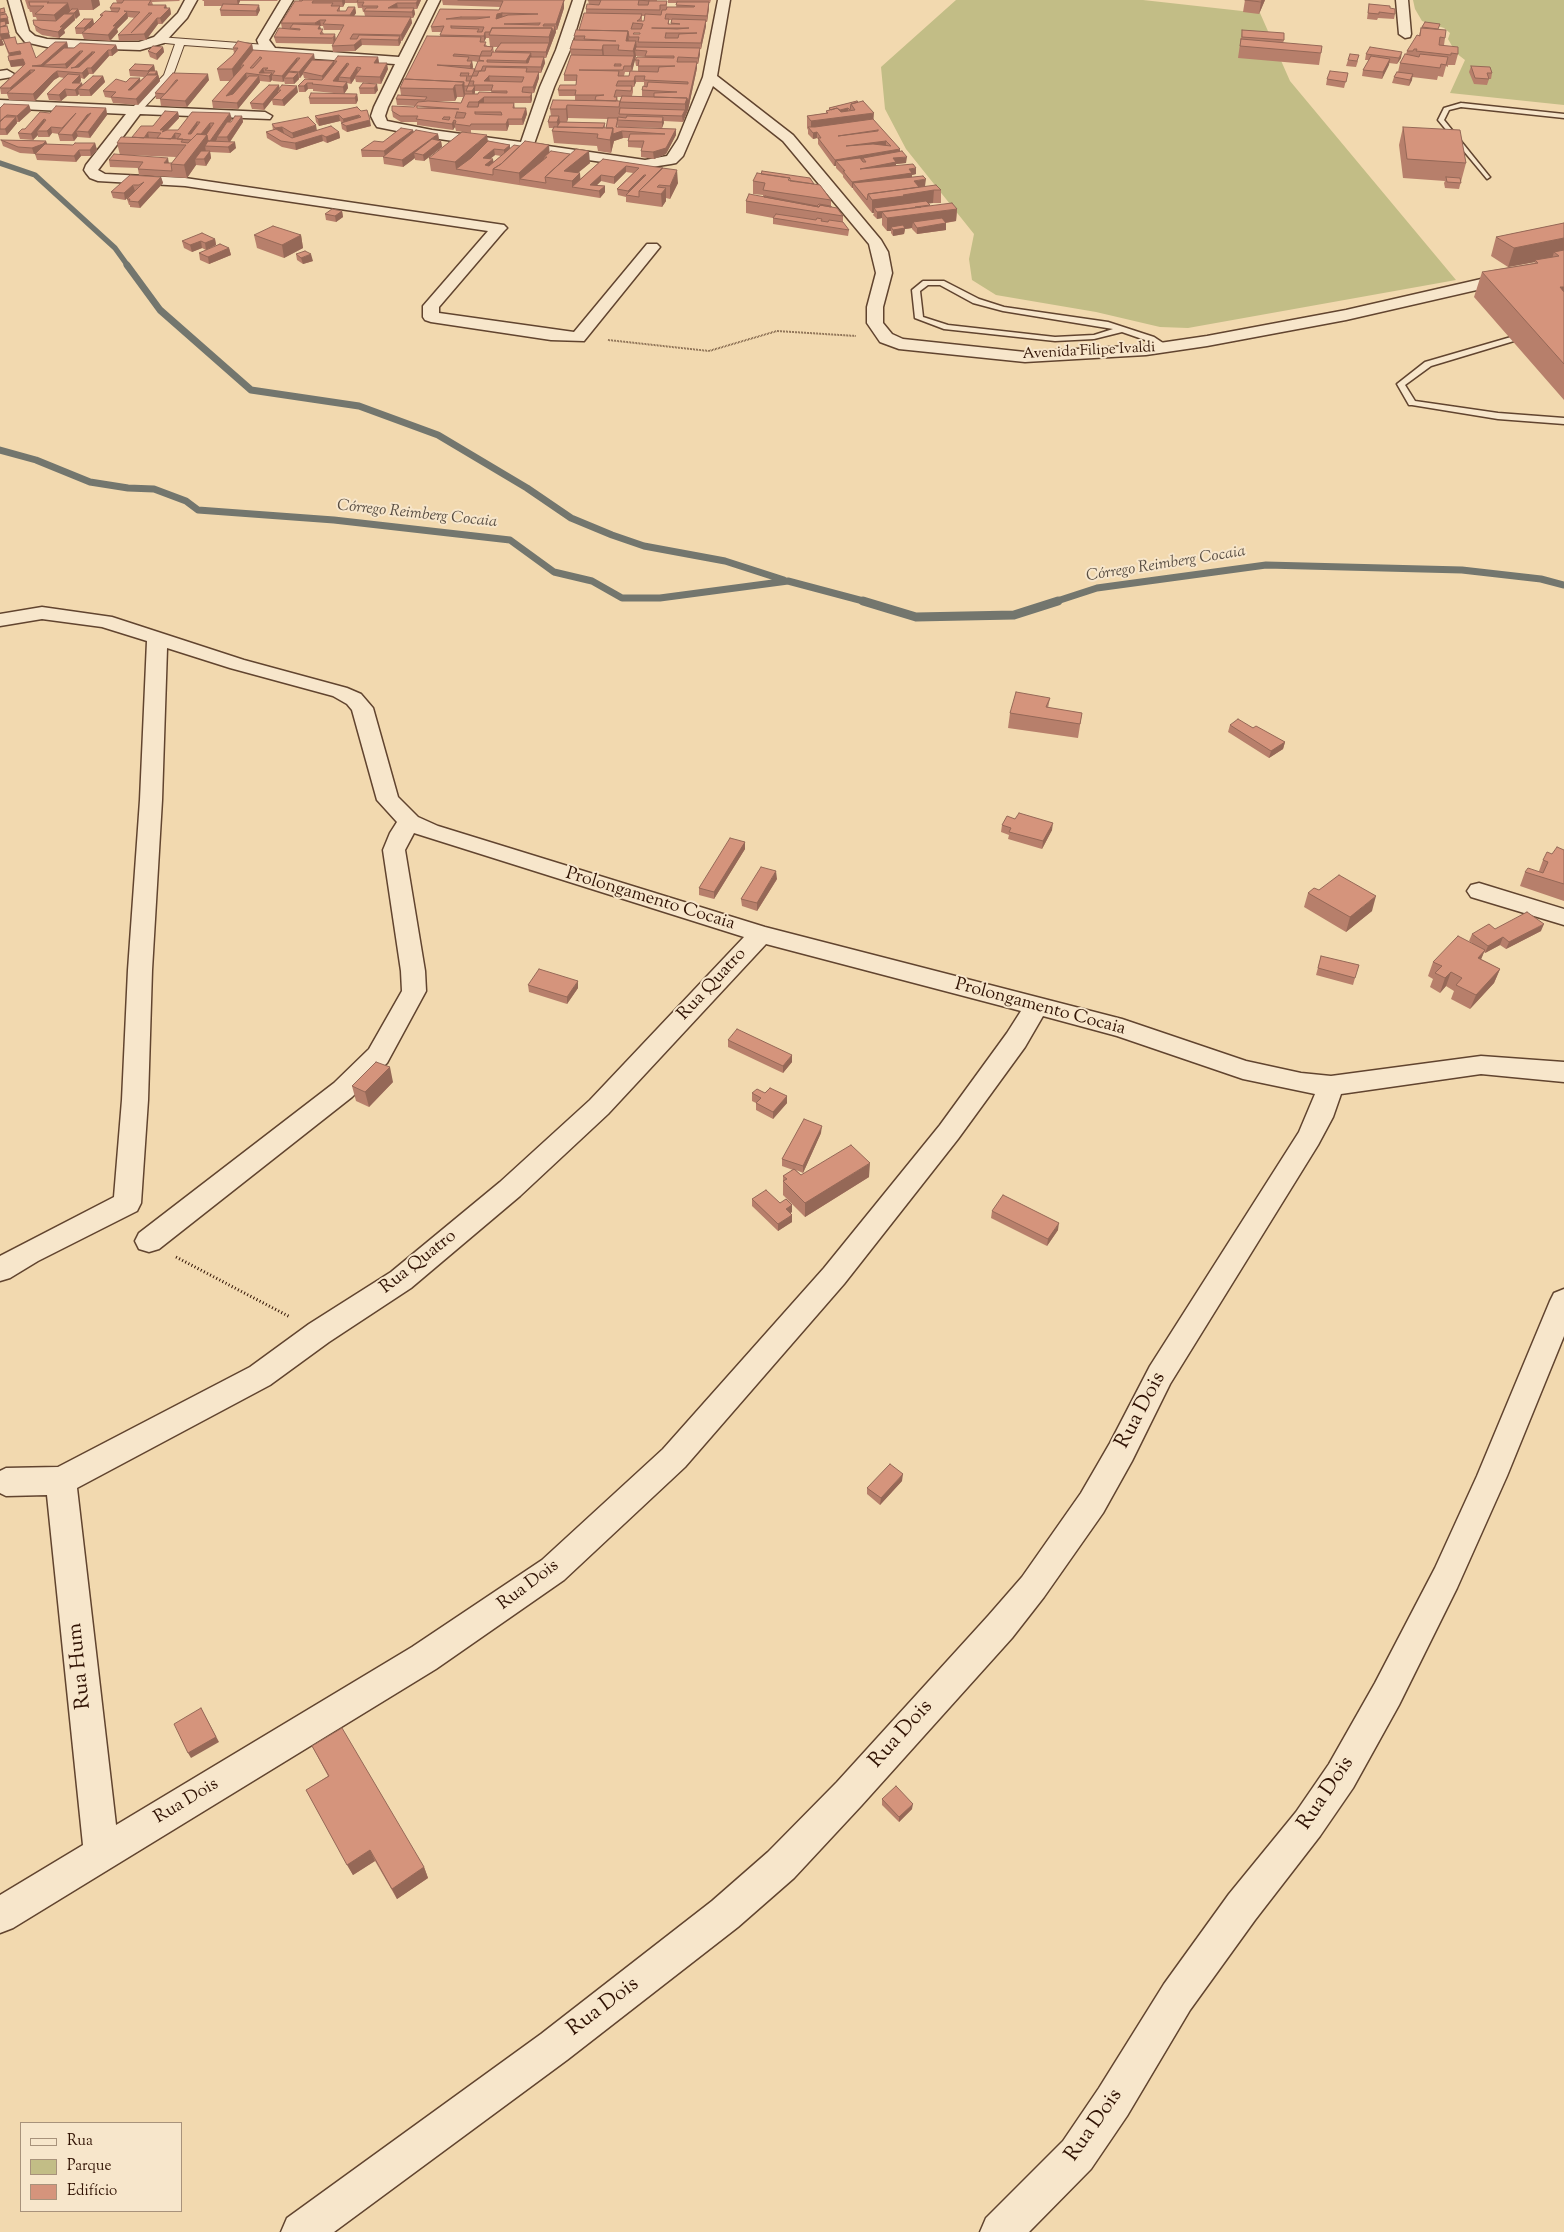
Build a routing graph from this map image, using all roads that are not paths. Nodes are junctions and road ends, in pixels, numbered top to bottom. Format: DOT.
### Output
graph roads {
  1 [pos="14,0"];
  2 [pos="191,0"];
  3 [pos="287,0"];
  4 [pos="434,0"];
  5 [pos="579,0"];
  6 [pos="724,0"];
  7 [pos="1402,0"];
  8 [pos="1406,34"];
  9 [pos="158,40"];
  10 [pos="180,42"];
  11 [pos="266,48"];
  12 [pos="405,61"];
  13 [pos="710,77"];
  14 [pos="0,104"];
  15 [pos="136,110"];
  16 [pos="265,116"];
  17 [pos="1564,116"];
  18 [pos="526,148"];
  19 [pos="1487,177"];
  20 [pos="652,247"];
  21 [pos="1564,266"];
  22 [pos="1122,329"];
  23 [pos="1510,339"];
  24 [pos="1166,347"];
  25 [pos="1564,421"];
  26 [pos="0,620"];
  27 [pos="157,638"];
  28 [pos="410,822"];
  29 [pos="1479,891"];
  30 [pos="1564,917"];
  31 [pos="761,934"];
  32 [pos="1036,1006"];
  33 [pos="1564,1072"];
  34 [pos="1331,1086"];
  35 [pos="149,1241"];
  36 [pos="0,1270"];
  37 [pos="1564,1301"];
  38 [pos="61,1481"];
  39 [pos="6,1482"];
  40 [pos="101,1852"];
  41 [pos="0,1915"];
  42 [pos="301,2232"];
  43 [pos="1000,2232"];
  1 -- 9 [label="street"];
  2 -- 9 [label="street"];
  3 -- 11 [label="street"];
  4 -- 12 [label="street"];
  5 -- 18 [label="street"];
  6 -- 13 [label="street"];
  7 -- 8 [label="street"];
  9 -- 10 [label="street"];
  10 -- 11 [label="street"];
  10 -- 15 [label="street"];
  11 -- 12 [label="street"];
  12 -- 18 [label="street"];
  13 -- 18 [label="street"];
  13 -- 24 [label="street, Avenida Filipe Ivaldi"];
  14 -- 15 [label="street"];
  15 -- 16 [label="street"];
  15 -- 20 [label="street"];
  17 -- 19 [label="lane"];
  21 -- 24 [label="street, Avenida Filipe Ivaldi"];
  22 -- 22 [label="lane"];
  22 -- 24 [label="lane"];
  23 -- 25 [label="lane"];
  26 -- 27 [label="street"];
  27 -- 28 [label="street"];
  27 -- 36 [label="street"];
  28 -- 31 [label="street, Prolongamento Cocaia"];
  28 -- 35 [label="street"];
  29 -- 30 [label="street"];
  31 -- 32 [label="street, Prolongamento Cocaia"];
  31 -- 38 [label="street, Rua Quatro"];
  32 -- 34 [label="street, Prolongamento Cocaia"];
  32 -- 40 [label="street, Rua Dois"];
  33 -- 34 [label="street, Prolongamento Cocaia"];
  34 -- 42 [label="street, Rua Dois"];
  37 -- 43 [label="street, Rua Dois"];
  38 -- 39 [label="street, Rua Quatro"];
  38 -- 40 [label="street, Rua Hum"];
  40 -- 41 [label="street, Rua Dois"];
}
